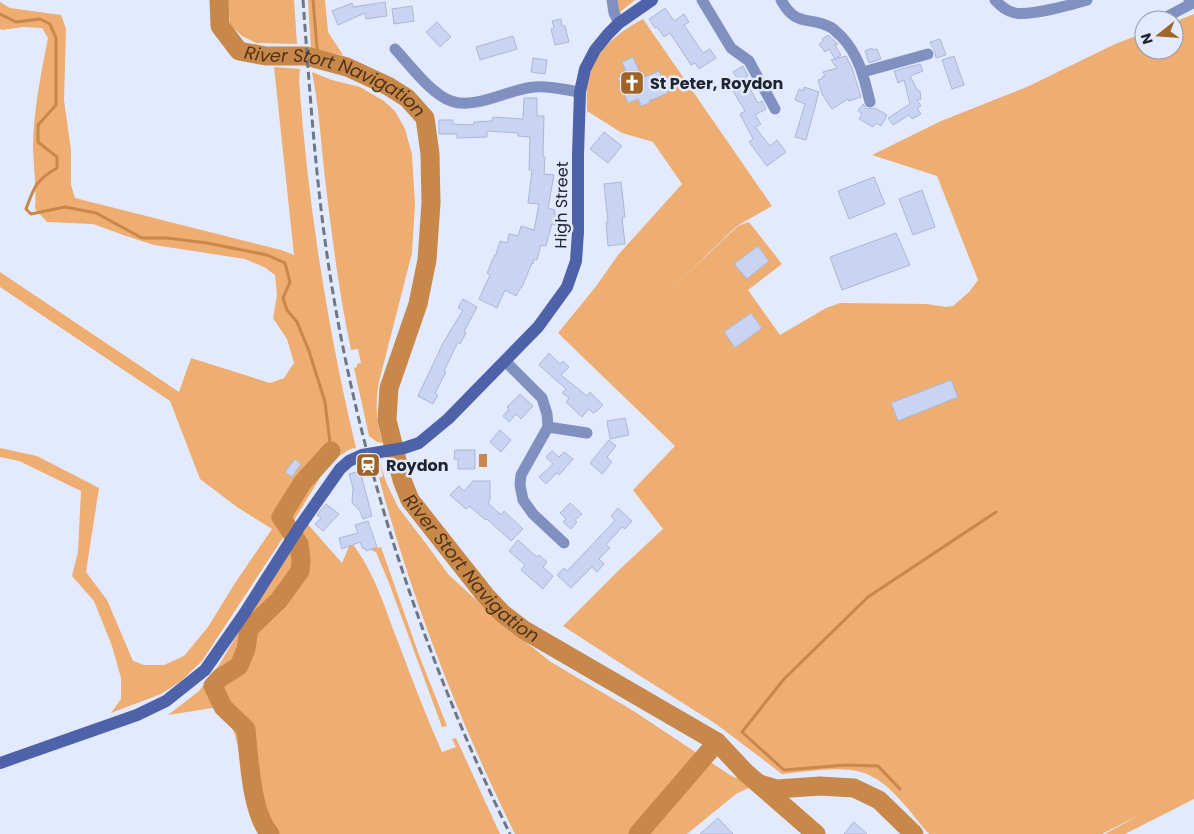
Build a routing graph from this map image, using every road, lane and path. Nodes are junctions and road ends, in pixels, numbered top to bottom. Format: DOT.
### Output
graph roads {
  1 [pos="612,0"];
  2 [pos="652,0"];
  3 [pos="702,0"];
  4 [pos="781,0"];
  5 [pos="995,0"];
  6 [pos="1086,0"];
  7 [pos="1189,0"];
  8 [pos="1180,10"];
  9 [pos="619,23"];
  10 [pos="395,49"];
  11 [pos="928,54"];
  12 [pos="863,72"];
  13 [pos="580,92"];
  14 [pos="870,102"];
  15 [pos="775,109"];
  16 [pos="506,361"];
  17 [pos="548,427"];
  18 [pos="587,433"];
  19 [pos="564,543"];
  20 [pos="0,763"];
  1 -- 9 [label="street"];
  2 -- 9 [label="main road, High Street"];
  3 -- 15 [label="street"];
  4 -- 12 [label="street"];
  5 -- 6 [label="street"];
  7 -- 8 [label="street"];
  9 -- 13 [label="main road, High Street"];
  10 -- 13 [label="street"];
  11 -- 12 [label="street"];
  12 -- 14 [label="street"];
  13 -- 16 [label="main road, High Street"];
  16 -- 17 [label="street"];
  16 -- 20 [label="main road, High Street"];
  17 -- 18 [label="street"];
  17 -- 19 [label="street"];
}
